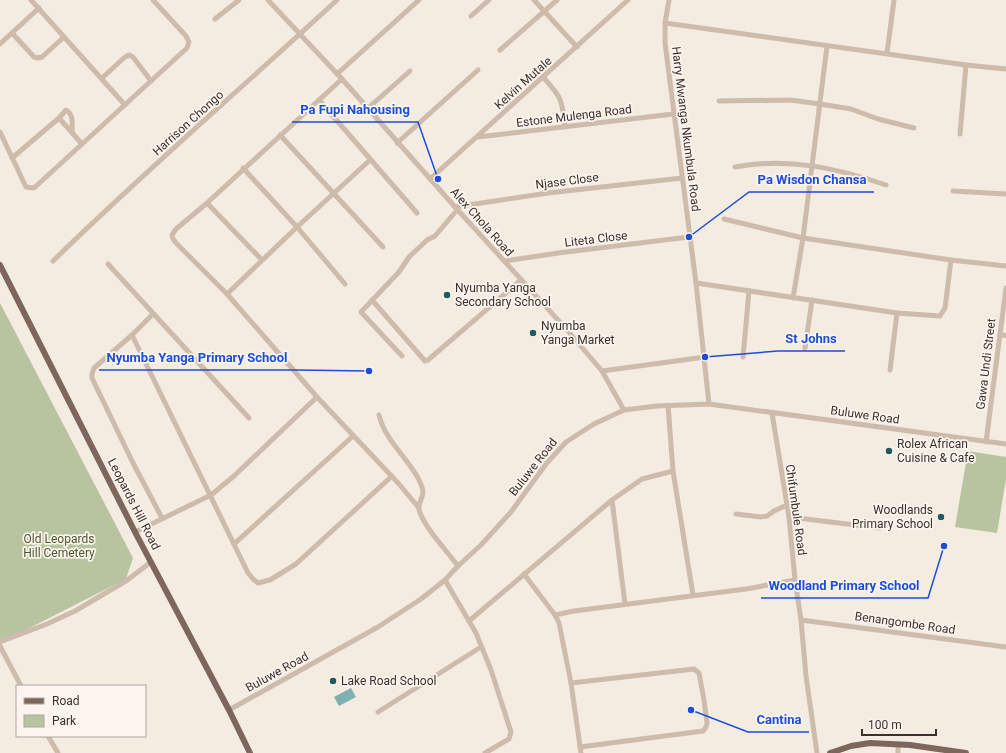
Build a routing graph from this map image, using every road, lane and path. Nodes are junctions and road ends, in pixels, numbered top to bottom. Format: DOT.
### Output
graph roads {
  1 [pos="31,0"];
  2 [pos="153,0"];
  3 [pos="239,0"];
  4 [pos="268,0"];
  5 [pos="337,0"];
  6 [pos="419,0"];
  7 [pos="488,0"];
  8 [pos="534,0"];
  9 [pos="556,0"];
  10 [pos="628,0"];
  11 [pos="669,0"];
  12 [pos="894,0"];
  13 [pos="39,8"];
  14 [pos="544,11"];
  15 [pos="471,16"];
  16 [pos="215,19"];
  17 [pos="665,23"];
  18 [pos="12,33"];
  19 [pos="300,34"];
  20 [pos="64,37"];
  21 [pos="0,44"];
  22 [pos="827,46"];
  23 [pos="577,47"];
  24 [pos="500,50"];
  25 [pos="887,53"];
  26 [pos="966,65"];
  27 [pos="1006,69"];
  28 [pos="478,70"];
  29 [pos="410,71"];
  30 [pos="337,74"];
  31 [pos="543,77"];
  32 [pos="102,78"];
  33 [pos="342,79"];
  34 [pos="151,81"];
  35 [pos="318,100"];
  36 [pos="720,101"];
  37 [pos="820,104"];
  38 [pos="125,105"];
  39 [pos="367,109"];
  40 [pos="673,114"];
  41 [pos="59,118"];
  42 [pos="565,127"];
  43 [pos="914,128"];
  44 [pos="0,132"];
  45 [pos="72,132"];
  46 [pos="960,134"];
  47 [pos="280,135"];
  48 [pos="478,137"];
  49 [pos="397,143"];
  50 [pos="82,144"];
  51 [pos="12,158"];
  52 [pos="370,160"];
  53 [pos="735,166"];
  54 [pos="812,166"];
  55 [pos="243,168"];
  56 [pos="682,178"];
  57 [pos="430,179"];
  58 [pos="886,185"];
  59 [pos="953,191"];
  60 [pos="335,194"];
  61 [pos="1006,194"];
  62 [pos="207,202"];
  63 [pos="456,208"];
  64 [pos="417,213"];
  65 [pos="724,219"];
  66 [pos="297,227"];
  67 [pos="689,238"];
  68 [pos="803,238"];
  69 [pos="383,247"];
  70 [pos="262,260"];
  71 [pos="952,260"];
  72 [pos="53,261"];
  73 [pos="505,262"];
  74 [pos="108,264"];
  75 [pos="0,265"];
  76 [pos="1006,266"];
  77 [pos="522,280"];
  78 [pos="696,283"];
  79 [pos="345,284"];
  80 [pos="1006,288"];
  81 [pos="748,291"];
  82 [pos="227,294"];
  83 [pos="793,298"];
  84 [pos="372,300"];
  85 [pos="812,300"];
  86 [pos="897,313"];
  87 [pos="154,314"];
  88 [pos="1000,334"];
  89 [pos="132,335"];
  90 [pos="1006,336"];
  91 [pos="805,348"];
  92 [pos="402,356"];
  93 [pos="705,357"];
  94 [pos="743,357"];
  95 [pos="890,370"];
  96 [pos="602,371"];
  97 [pos="317,397"];
  98 [pos="709,404"];
  99 [pos="668,405"];
  100 [pos="624,410"];
  101 [pos="772,413"];
  102 [pos="379,416"];
  103 [pos="249,418"];
  104 [pos="353,436"];
  105 [pos="986,442"];
  106 [pos="1006,444"];
  107 [pos="673,471"];
  108 [pos="392,476"];
  109 [pos="211,495"];
  110 [pos="612,500"];
  111 [pos="787,505"];
  112 [pos="419,508"];
  113 [pos="736,514"];
  114 [pos="788,517"];
  115 [pos="162,518"];
  116 [pos="880,528"];
  117 [pos="135,532"];
  118 [pos="234,544"];
  119 [pos="151,562"];
  120 [pos="458,566"];
  121 [pos="524,574"];
  122 [pos="445,580"];
  123 [pos="795,580"];
  124 [pos="693,595"];
  125 [pos="625,604"];
  126 [pos="555,615"];
  127 [pos="801,620"];
  128 [pos="469,621"];
  129 [pos="0,642"];
  130 [pos="0,646"];
  131 [pos="481,647"];
  132 [pos="1006,647"];
  133 [pos="571,683"];
  134 [pos="20,685"];
  135 [pos="229,710"];
  136 [pos="378,712"];
  137 [pos="49,737"];
  138 [pos="898,744"];
  139 [pos="580,747"];
  140 [pos="58,753"];
  141 [pos="250,753"];
  142 [pos="485,753"];
  143 [pos="581,753"];
  144 [pos="817,753"];
  145 [pos="830,753"];
  146 [pos="898,753"];
  147 [pos="966,753"];
  1 -- 13 [label="street"];
  2 -- 34 [label="street"];
  3 -- 16 [label="street"];
  4 -- 19 [label="street, Alex Chola Road"];
  5 -- 19 [label="street, Harrison Chongo"];
  6 -- 30 [label="street"];
  7 -- 15 [label="street"];
  8 -- 14 [label="street"];
  9 -- 14 [label="street"];
  10 -- 23 [label="street, Kelvin Mutale"];
  11 -- 17 [label="street, Harry Mwanga Nkumbula Road"];
  12 -- 25 [label="street"];
  13 -- 18 [label="street"];
  13 -- 20 [label="street"];
  14 -- 23 [label="street"];
  14 -- 24 [label="street"];
  17 -- 22 [label="street"];
  17 -- 40 [label="street, Harry Mwanga Nkumbula Road"];
  18 -- 20 [label="street"];
  18 -- 21 [label="street"];
  19 -- 30 [label="street, Alex Chola Road"];
  19 -- 72 [label="street, Harrison Chongo"];
  20 -- 32 [label="street"];
  22 -- 25 [label="street"];
  22 -- 37 [label="street"];
  23 -- 31 [label="street, Kelvin Mutale"];
  25 -- 26 [label="street"];
  26 -- 27 [label="street"];
  26 -- 46 [label="street"];
  28 -- 49 [label="street"];
  29 -- 39 [label="street"];
  30 -- 33 [label="street, Alex Chola Road"];
  31 -- 42 [label="street"];
  31 -- 48 [label="street, Kelvin Mutale"];
  32 -- 34 [label="street"];
  32 -- 38 [label="street"];
  33 -- 35 [label="street"];
  33 -- 39 [label="street, Alex Chola Road"];
  34 -- 38 [label="street"];
  35 -- 47 [label="street"];
  35 -- 52 [label="street"];
  36 -- 37 [label="street"];
  37 -- 43 [label="street"];
  37 -- 54 [label="street"];
  38 -- 50 [label="street"];
  39 -- 49 [label="street, Alex Chola Road"];
  40 -- 42 [label="street, Estone Mulenga Road"];
  40 -- 56 [label="street, Harry Mwanga Nkumbula Road"];
  41 -- 45 [label="street"];
  41 -- 45 [label="street"];
  41 -- 51 [label="street"];
  42 -- 48 [label="street, Estone Mulenga Road"];
  44 -- 51 [label="street"];
  45 -- 50 [label="street"];
  47 -- 55 [label="street"];
  47 -- 60 [label="street"];
  48 -- 57 [label="street, Kelvin Mutale"];
  49 -- 57 [label="street, Alex Chola Road"];
  50 -- 51 [label="street"];
  52 -- 60 [label="street"];
  52 -- 64 [label="street"];
  53 -- 54 [label="street"];
  54 -- 58 [label="street"];
  54 -- 68 [label="street"];
  55 -- 62 [label="street"];
  55 -- 66 [label="street"];
  56 -- 63 [label="street, Njase Close"];
  56 -- 67 [label="street, Harry Mwanga Nkumbula Road"];
  57 -- 63 [label="street, Alex Chola Road"];
  59 -- 61 [label="street"];
  60 -- 66 [label="street"];
  60 -- 69 [label="street"];
  62 -- 70 [label="street"];
  62 -- 82 [label="street"];
  63 -- 73 [label="street, Alex Chola Road"];
  63 -- 84 [label="street"];
  65 -- 68 [label="street"];
  66 -- 70 [label="street"];
  66 -- 79 [label="street"];
  67 -- 73 [label="street, Liteta Close"];
  67 -- 78 [label="street, Harry Mwanga Nkumbula Road"];
  68 -- 71 [label="street"];
  68 -- 83 [label="street"];
  70 -- 82 [label="street"];
  71 -- 76 [label="street"];
  71 -- 86 [label="street"];
  73 -- 77 [label="street, Alex Chola Road"];
  74 -- 87 [label="street"];
  75 -- 117 [label="main road, Leopards Hill Road"];
  77 -- 84 [label="street"];
  77 -- 96 [label="street, Alex Chola Road"];
  78 -- 81 [label="street"];
  78 -- 93 [label="street, Harry Mwanga Nkumbula Road"];
  80 -- 88 [label="street, Gawa Undi Street"];
  81 -- 83 [label="street"];
  81 -- 94 [label="street"];
  82 -- 97 [label="street"];
  83 -- 85 [label="street"];
  84 -- 92 [label="street"];
  85 -- 86 [label="street"];
  85 -- 91 [label="street"];
  86 -- 95 [label="street"];
  87 -- 89 [label="street"];
  87 -- 103 [label="street"];
  88 -- 90 [label="street"];
  88 -- 105 [label="street, Gawa Undi Street"];
  89 -- 109 [label="street"];
  89 -- 115 [label="street"];
  93 -- 96 [label="street"];
  93 -- 98 [label="street, Harry Mwanga Nkumbula Road"];
  96 -- 100 [label="street, Alex Chola Road"];
  97 -- 104 [label="street"];
  97 -- 109 [label="street"];
  98 -- 99 [label="street, Buluwe Road"];
  98 -- 101 [label="street, Buluwe Road"];
  99 -- 100 [label="street, Buluwe Road"];
  99 -- 107 [label="street"];
  100 -- 120 [label="street, Buluwe Road"];
  101 -- 105 [label="street, Buluwe Road"];
  101 -- 111 [label="street, Chifumbule Road"];
  102 -- 112 [label="street"];
  104 -- 108 [label="street"];
  104 -- 118 [label="street"];
  105 -- 106 [label="street, Buluwe Road"];
  107 -- 110 [label="street"];
  107 -- 124 [label="street"];
  108 -- 112 [label="street"];
  108 -- 118 [label="street"];
  109 -- 115 [label="street"];
  109 -- 118 [label="street"];
  110 -- 121 [label="street"];
  110 -- 125 [label="street"];
  111 -- 113 [label="street"];
  111 -- 114 [label="street, Chifumbule Road"];
  112 -- 120 [label="street"];
  114 -- 116 [label="street"];
  114 -- 123 [label="street, Chifumbule Road"];
  115 -- 117 [label="street"];
  117 -- 119 [label="main road, Leopards Hill Road"];
  119 -- 129 [label="street"];
  119 -- 135 [label="main road, Leopards Hill Road"];
  120 -- 122 [label="street, Buluwe Road"];
  121 -- 126 [label="street"];
  121 -- 128 [label="street"];
  122 -- 128 [label="street"];
  122 -- 135 [label="street, Buluwe Road"];
  123 -- 124 [label="street"];
  123 -- 127 [label="street, Chifumbule Road"];
  124 -- 125 [label="street"];
  125 -- 126 [label="street"];
  126 -- 133 [label="street"];
  127 -- 132 [label="street, Benangombe Road"];
  127 -- 144 [label="street, Chifumbule Road"];
  128 -- 131 [label="street"];
  130 -- 134 [label="street"];
  131 -- 136 [label="street"];
  131 -- 142 [label="street"];
  133 -- 139 [label="street"];
  133 -- 139 [label="street"];
  135 -- 141 [label="main road, Leopards Hill Road"];
  137 -- 140 [label="street"];
  138 -- 145 [label="main road"];
  138 -- 146 [label="street"];
  138 -- 147 [label="main road"];
  139 -- 143 [label="street"];
}
